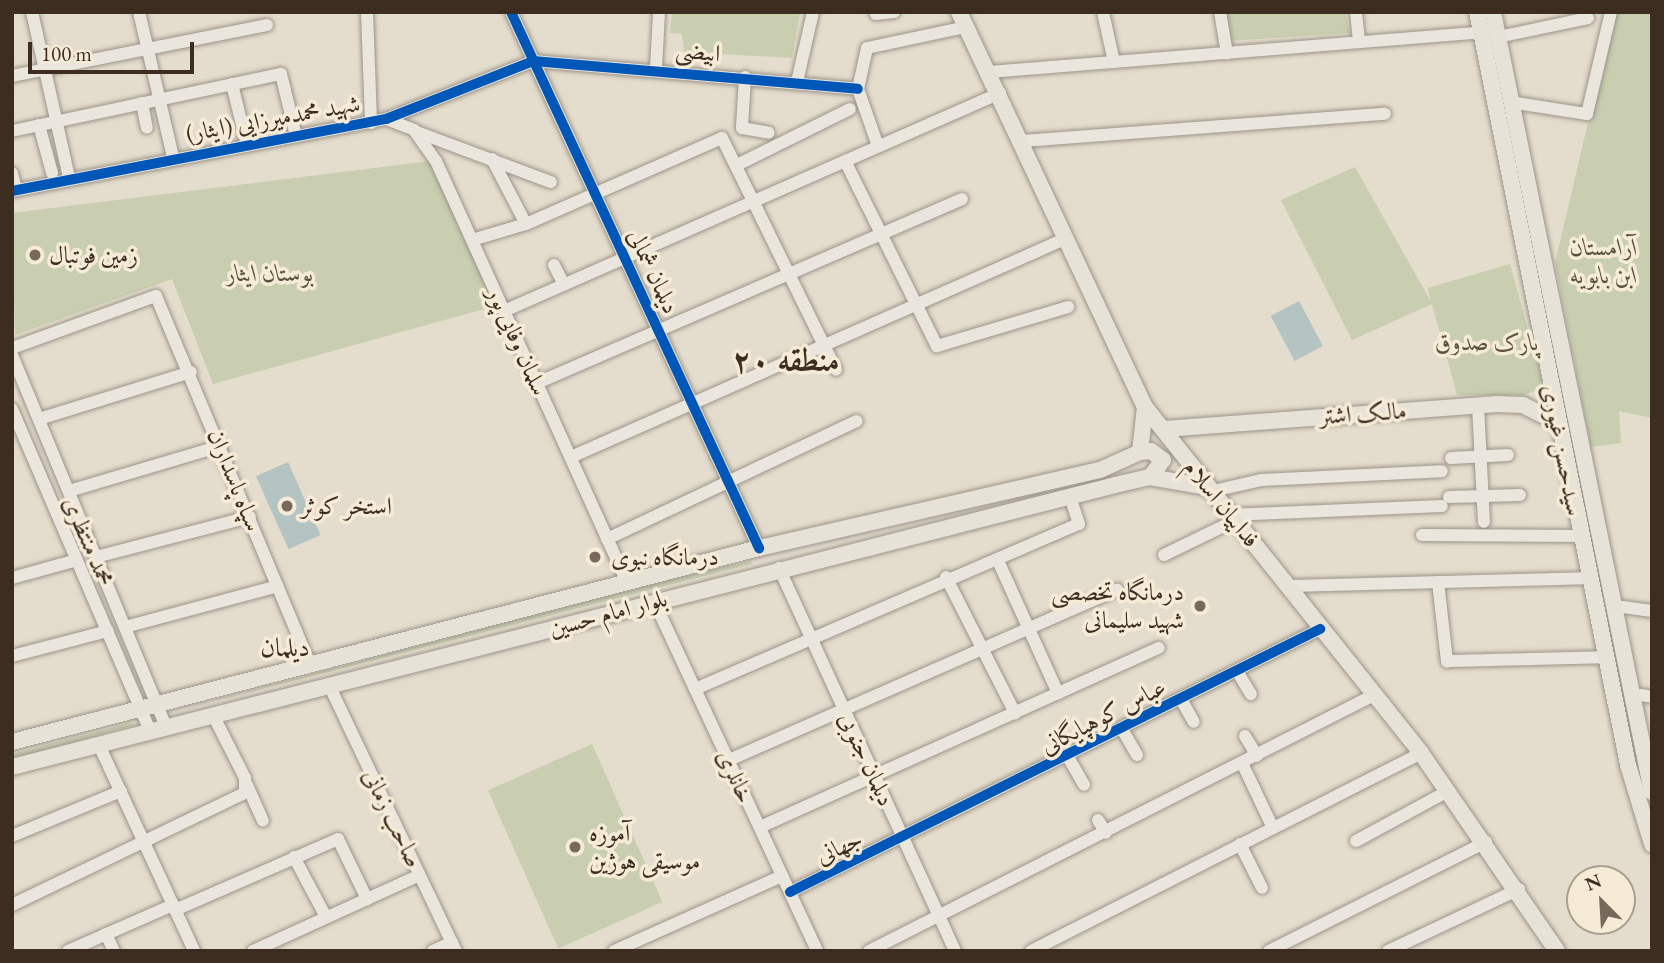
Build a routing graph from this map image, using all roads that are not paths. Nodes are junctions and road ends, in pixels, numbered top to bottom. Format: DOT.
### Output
graph roads {
  1 [pos="32,12"];
  2 [pos="139,12"];
  3 [pos="367,12"];
  4 [pos="511,12"];
  5 [pos="659,12"];
  6 [pos="813,12"];
  7 [pos="894,12"];
  8 [pos="1103,12"];
  9 [pos="1220,12"];
  10 [pos="1356,12"];
  11 [pos="1477,12"];
  12 [pos="1493,12"];
  13 [pos="1611,12"];
  14 [pos="876,14"];
  15 [pos="1588,18"];
  16 [pos="963,20"];
  17 [pos="267,25"];
  18 [pos="1489,35"];
  19 [pos="1359,42"];
  20 [pos="148,49"];
  21 [pos="1227,53"];
  22 [pos="533,61"];
  23 [pos="1114,62"];
  24 [pos="656,68"];
  25 [pos="45,69"];
  26 [pos="989,72"];
  27 [pos="12,76"];
  28 [pos="745,77"];
  29 [pos="797,82"];
  30 [pos="232,84"];
  31 [pos="858,89"];
  32 [pos="1000,93"];
  33 [pos="160,99"];
  34 [pos="1510,102"];
  35 [pos="142,103"];
  36 [pos="850,109"];
  37 [pos="1385,114"];
  38 [pos="386,119"];
  39 [pos="56,121"];
  40 [pos="371,122"];
  41 [pos="40,125"];
  42 [pos="147,128"];
  43 [pos="414,130"];
  44 [pos="12,131"];
  45 [pos="769,133"];
  46 [pos="296,136"];
  47 [pos="1022,141"];
  48 [pos="247,145"];
  49 [pos="878,146"];
  50 [pos="173,157"];
  51 [pos="492,159"];
  52 [pos="845,161"];
  53 [pos="737,165"];
  54 [pos="12,173"];
  55 [pos="52,173"];
  56 [pos="69,178"];
  57 [pos="551,182"];
  58 [pos="14,191"];
  59 [pos="595,193"];
  60 [pos="962,199"];
  61 [pos="755,200"];
  62 [pos="526,224"];
  63 [pos="882,234"];
  64 [pos="1068,238"];
  65 [pos="472,240"];
  66 [pos="630,256"];
  67 [pos="554,265"];
  68 [pos="790,273"];
  69 [pos="564,285"];
  70 [pos="917,304"];
  71 [pos="1068,307"];
  72 [pos="504,311"];
  73 [pos="659,330"];
  74 [pos="824,345"];
  75 [pos="12,348"];
  76 [pos="12,355"];
  77 [pos="836,370"];
  78 [pos="191,372"];
  79 [pos="537,383"];
  80 [pos="692,403"];
  81 [pos="1478,405"];
  82 [pos="1145,407"];
  83 [pos="12,409"];
  84 [pos="39,419"];
  85 [pos="857,421"];
  86 [pos="1557,422"];
  87 [pos="1164,429"];
  88 [pos="221,446"];
  89 [pos="1140,452"];
  90 [pos="1508,455"];
  91 [pos="1480,456"];
  92 [pos="571,457"];
  93 [pos="1451,458"];
  94 [pos="1442,471"];
  95 [pos="1150,477"];
  96 [pos="728,482"];
  97 [pos="1207,489"];
  98 [pos="69,491"];
  99 [pos="1520,495"];
  100 [pos="1483,496"];
  101 [pos="1073,506"];
  102 [pos="250,517"];
  103 [pos="1232,518"];
  104 [pos="1485,522"];
  105 [pos="1422,535"];
  106 [pos="1581,536"];
  107 [pos="607,539"];
  108 [pos="759,548"];
  109 [pos="1164,555"];
  110 [pos="96,557"];
  111 [pos="77,560"];
  112 [pos="999,563"];
  113 [pos="779,568"];
  114 [pos="946,577"];
  115 [pos="12,578"];
  116 [pos="1590,578"];
  117 [pos="1438,582"];
  118 [pos="627,583"];
  119 [pos="278,586"];
  120 [pos="1287,586"];
  121 [pos="1117,590"];
  122 [pos="654,600"];
  123 [pos="1623,607"];
  124 [pos="1652,611"];
  125 [pos="125,627"];
  126 [pos="1027,628"];
  127 [pos="1320,629"];
  128 [pos="108,631"];
  129 [pos="810,637"];
  130 [pos="983,648"];
  131 [pos="1159,648"];
  132 [pos="12,656"];
  133 [pos="1606,657"];
  134 [pos="140,662"];
  135 [pos="310,665"];
  136 [pos="123,667"];
  137 [pos="1237,671"];
  138 [pos="329,685"];
  139 [pos="695,689"];
  140 [pos="1058,693"];
  141 [pos="1251,694"];
  142 [pos="1374,695"];
  143 [pos="1181,699"];
  144 [pos="157,705"];
  145 [pos="141,709"];
  146 [pos="845,712"];
  147 [pos="1015,713"];
  148 [pos="213,715"];
  149 [pos="1194,722"];
  150 [pos="166,727"];
  151 [pos="1122,729"];
  152 [pos="150,731"];
  153 [pos="1245,736"];
  154 [pos="12,742"];
  155 [pos="99,745"];
  156 [pos="1420,753"];
  157 [pos="1137,755"];
  158 [pos="1257,755"];
  159 [pos="1069,757"];
  160 [pos="729,760"];
  161 [pos="1242,763"];
  162 [pos="12,767"];
  163 [pos="875,776"];
  164 [pos="1084,785"];
  165 [pos="246,789"];
  166 [pos="121,791"];
  167 [pos="1448,791"];
  168 [pos="1652,792"];
  169 [pos="1098,820"];
  170 [pos="263,821"];
  171 [pos="760,827"];
  172 [pos="1273,828"];
  173 [pos="1106,834"];
  174 [pos="12,836"];
  175 [pos="904,840"];
  176 [pos="143,842"];
  177 [pos="1356,842"];
  178 [pos="1486,842"];
  179 [pos="1240,844"];
  180 [pos="1652,844"];
  181 [pos="294,857"];
  182 [pos="420,875"];
  183 [pos="782,876"];
  184 [pos="1262,888"];
  185 [pos="1519,889"];
  186 [pos="790,892"];
  187 [pos="367,899"];
  188 [pos="12,905"];
  189 [pos="174,907"];
  190 [pos="326,918"];
  191 [pos="940,919"];
  192 [pos="107,934"];
  193 [pos="90,946"];
  194 [pos="454,946"];
  195 [pos="71,950"];
  196 [pos="1556,950"];
  197 [pos="114,951"];
  198 [pos="194,951"];
  199 [pos="253,951"];
  200 [pos="433,951"];
  201 [pos="614,951"];
  202 [pos="817,951"];
  203 [pos="869,951"];
  204 [pos="955,951"];
  205 [pos="1031,951"];
  206 [pos="1269,951"];
  207 [pos="1388,951"];
  1 -- 25 [label="street"];
  2 -- 20 [label="street"];
  3 -- 40 [label="street"];
  4 -- 22 [label="street, دیلمان شمالی"];
  5 -- 24 [label="street"];
  6 -- 29 [label="street"];
  7 -- 14 [label="street"];
  8 -- 23 [label="street"];
  9 -- 21 [label="street"];
  10 -- 19 [label="street"];
  11 -- 18 [label="main road, سیدحسن غیوری"];
  12 -- 18 [label="main road, سیدحسن غیوری"];
  13 -- 34 [label="street"];
  15 -- 18 [label="street"];
  16 -- 26 [label="main road, فداییان اسلام"];
  16 -- 31 [label="street"];
  17 -- 20 [label="street"];
  18 -- 19 [label="street"];
  18 -- 34 [label="main road, سیدحسن غیوری"];
  18 -- 86 [label="main road, سیدحسن غیوری"];
  19 -- 21 [label="street"];
  20 -- 25 [label="street"];
  20 -- 33 [label="street"];
  21 -- 23 [label="street"];
  22 -- 24 [label="street, ابیضی"];
  22 -- 38 [label="street, شهید محمدمیرزایی (ایثار)"];
  22 -- 59 [label="street, دیلمان شمالی"];
  23 -- 26 [label="street"];
  24 -- 28 [label="street, ابیضی"];
  25 -- 27 [label="street"];
  25 -- 39 [label="street"];
  26 -- 32 [label="main road, فداییان اسلام"];
  28 -- 29 [label="street, ابیضی"];
  28 -- 45 [label="street"];
  29 -- 31 [label="street, ابیضی"];
  30 -- 33 [label="street"];
  30 -- 46 [label="street"];
  30 -- 48 [label="street"];
  31 -- 49 [label="street"];
  32 -- 47 [label="main road, فداییان اسلام"];
  32 -- 49 [label="street"];
  33 -- 35 [label="street"];
  33 -- 50 [label="street"];
  34 -- 168 [label="main road, سیدحسن غیوری"];
  35 -- 39 [label="street"];
  35 -- 42 [label="street"];
  36 -- 53 [label="street"];
  37 -- 47 [label="street"];
  38 -- 40 [label="street, شهید محمدمیرزایی (ایثار)"];
  38 -- 43 [label="street"];
  39 -- 41 [label="street"];
  39 -- 56 [label="street"];
  40 -- 46 [label="street, شهید محمدمیرزایی (ایثار)"];
  41 -- 44 [label="street"];
  41 -- 55 [label="street"];
  43 -- 51 [label="street"];
  43 -- 65 [label="street, سلمان وفایی پور"];
  46 -- 48 [label="street, شهید محمدمیرزایی (ایثار)"];
  47 -- 64 [label="main road, فداییان اسلام"];
  48 -- 50 [label="street, شهید محمدمیرزایی (ایثار)"];
  49 -- 52 [label="street"];
  50 -- 56 [label="street, شهید محمدمیرزایی (ایثار)"];
  51 -- 57 [label="street"];
  51 -- 62 [label="street"];
  52 -- 61 [label="street"];
  52 -- 63 [label="street"];
  53 -- 59 [label="street"];
  53 -- 61 [label="street"];
  54 -- 58 [label="street"];
  56 -- 58 [label="street, شهید محمدمیرزایی (ایثار)"];
  59 -- 62 [label="street"];
  59 -- 66 [label="street, دیلمان شمالی"];
  60 -- 63 [label="street"];
  61 -- 66 [label="street"];
  61 -- 68 [label="street"];
  62 -- 65 [label="street"];
  63 -- 68 [label="street"];
  63 -- 70 [label="street"];
  64 -- 70 [label="street"];
  64 -- 82 [label="main road, فداییان اسلام"];
  65 -- 72 [label="street, سلمان وفایی پور"];
  66 -- 69 [label="street"];
  66 -- 73 [label="street, دیلمان شمالی"];
  67 -- 69 [label="street"];
  68 -- 73 [label="street"];
  68 -- 74 [label="street"];
  69 -- 72 [label="street"];
  70 -- 71 [label="street"];
  70 -- 74 [label="street"];
  72 -- 79 [label="street, سلمان وفایی پور"];
  73 -- 79 [label="street"];
  73 -- 80 [label="street, دیلمان شمالی"];
  74 -- 77 [label="street"];
  74 -- 80 [label="street"];
  75 -- 78 [label="street, سپاه پاسداران"];
  76 -- 84 [label="street, محمد منتظری"];
  78 -- 84 [label="street"];
  78 -- 88 [label="street, سپاه پاسداران"];
  79 -- 92 [label="street, سلمان وفایی پور"];
  80 -- 92 [label="street"];
  80 -- 96 [label="street, دیلمان شمالی"];
  81 -- 86 [label="main road, مالک اشتر"];
  81 -- 87 [label="main road, مالک اشتر"];
  81 -- 91 [label="street"];
  82 -- 87 [label="main road, فداییان اسلام"];
  82 -- 89 [label="main road"];
  83 -- 111 [label="street, محمد منتظری"];
  84 -- 98 [label="street, محمد منتظری"];
  85 -- 96 [label="street"];
  86 -- 106 [label="main road, سیدحسن غیوری"];
  87 -- 97 [label="main road, فداییان اسلام"];
  88 -- 98 [label="street"];
  88 -- 102 [label="street, سپاه پاسداران"];
  89 -- 95 [label="main road"];
  89 -- 108 [label="main road, بلوار امام حسین"];
  90 -- 91 [label="street"];
  91 -- 93 [label="street"];
  91 -- 100 [label="street"];
  92 -- 107 [label="street, سلمان وفایی پور"];
  94 -- 97 [label="street"];
  95 -- 97 [label="main road, بلوار امام حسین"];
  95 -- 113 [label="main road, بلوار امام حسین"];
  96 -- 107 [label="street"];
  96 -- 108 [label="street, دیلمان شمالی"];
  97 -- 103 [label="main road, فداییان اسلام"];
  98 -- 110 [label="street, محمد منتظری"];
  99 -- 100 [label="street"];
  100 -- 103 [label="street"];
  100 -- 104 [label="street"];
  101 -- 114 [label="street"];
  102 -- 110 [label="street"];
  102 -- 119 [label="street, سپاه پاسداران"];
  103 -- 109 [label="street"];
  103 -- 120 [label="main road, فداییان اسلام"];
  105 -- 106 [label="street"];
  106 -- 116 [label="main road, سیدحسن غیوری"];
  107 -- 118 [label="street, سلمان وفایی پور"];
  108 -- 118 [label="main road, بلوار امام حسین"];
  110 -- 125 [label="street, محمد منتظری"];
  111 -- 115 [label="street"];
  111 -- 128 [label="street, محمد منتظری"];
  112 -- 126 [label="street"];
  113 -- 122 [label="main road, بلوار امام حسین"];
  113 -- 129 [label="street, دیلمان جنوبی"];
  114 -- 129 [label="street"];
  114 -- 130 [label="street"];
  116 -- 117 [label="street"];
  116 -- 133 [label="main road, سیدحسن غیوری"];
  117 -- 120 [label="street"];
  117 -- 133 [label="street"];
  118 -- 135 [label="main road, بلوار امام حسین"];
  119 -- 125 [label="street"];
  119 -- 135 [label="street, سپاه پاسداران"];
  120 -- 127 [label="main road, فداییان اسلام"];
  121 -- 126 [label="street"];
  122 -- 138 [label="main road, بلوار امام حسین"];
  122 -- 139 [label="street, خانلری"];
  123 -- 124 [label="street"];
  125 -- 134 [label="street, محمد منتظری"];
  126 -- 130 [label="street"];
  126 -- 140 [label="street"];
  127 -- 137 [label="street, عباس کوهپایگانی"];
  127 -- 142 [label="main road, فداییان اسلام"];
  128 -- 132 [label="street"];
  128 -- 136 [label="street, محمد منتظری"];
  129 -- 139 [label="street"];
  129 -- 146 [label="street, دیلمان جنوبی"];
  130 -- 146 [label="street"];
  130 -- 147 [label="street"];
  131 -- 140 [label="street"];
  133 -- 180 [label="main road, سیدحسن غیوری"];
  134 -- 136 [label="street"];
  134 -- 144 [label="street, محمد منتظری"];
  135 -- 144 [label="main road, بلوار امام حسین"];
  136 -- 145 [label="street, محمد منتظری"];
  137 -- 141 [label="street"];
  137 -- 143 [label="street, عباس کوهپایگانی"];
  138 -- 148 [label="main road, بلوار امام حسین"];
  138 -- 182 [label="street, صاحب زمانی"];
  139 -- 160 [label="street, خانلری"];
  140 -- 147 [label="street"];
  142 -- 156 [label="main road, فداییان اسلام"];
  142 -- 158 [label="street"];
  143 -- 149 [label="street"];
  143 -- 151 [label="street, عباس کوهپایگانی"];
  144 -- 145 [label="main road, بلوار امام حسین"];
  144 -- 150 [label="street, محمد منتظری"];
  145 -- 152 [label="street, محمد منتظری"];
  145 -- 154 [label="main road, بلوار امام حسین"];
  146 -- 160 [label="street"];
  146 -- 163 [label="street, دیلمان جنوبی"];
  147 -- 163 [label="street"];
  148 -- 150 [label="main road, بلوار امام حسین"];
  148 -- 165 [label="street"];
  150 -- 152 [label="main road, بلوار امام حسین"];
  151 -- 157 [label="street"];
  151 -- 159 [label="street, عباس کوهپایگانی"];
  152 -- 155 [label="main road, بلوار امام حسین"];
  153 -- 158 [label="street"];
  155 -- 162 [label="main road, بلوار امام حسین"];
  155 -- 166 [label="street"];
  156 -- 167 [label="main road, فداییان اسلام"];
  156 -- 172 [label="street"];
  158 -- 161 [label="street"];
  159 -- 164 [label="street"];
  159 -- 175 [label="street, عباس کوهپایگانی"];
  160 -- 171 [label="street, خانلری"];
  161 -- 172 [label="street"];
  161 -- 173 [label="street"];
  163 -- 171 [label="street"];
  163 -- 175 [label="street, دیلمان جنوبی"];
  165 -- 170 [label="street"];
  165 -- 176 [label="street"];
  166 -- 174 [label="street"];
  166 -- 176 [label="street"];
  167 -- 177 [label="street"];
  167 -- 178 [label="main road, فداییان اسلام"];
  169 -- 173 [label="street"];
  171 -- 183 [label="street, خانلری"];
  172 -- 179 [label="street"];
  173 -- 191 [label="street"];
  175 -- 186 [label="street, جهانی"];
  175 -- 191 [label="street, دیلمان جنوبی"];
  176 -- 188 [label="street"];
  176 -- 189 [label="street"];
  178 -- 185 [label="main road, فداییان اسلام"];
  178 -- 206 [label="street"];
  179 -- 184 [label="street"];
  179 -- 205 [label="street"];
  181 -- 187 [label="street"];
  181 -- 189 [label="street"];
  181 -- 190 [label="street"];
  182 -- 187 [label="street"];
  182 -- 194 [label="street, صاحب زمانی"];
  183 -- 186 [label="street, خانلری"];
  183 -- 201 [label="street"];
  185 -- 196 [label="main road, فداییان اسلام"];
  185 -- 207 [label="street"];
  186 -- 202 [label="street, خانلری"];
  187 -- 190 [label="street"];
  189 -- 192 [label="street"];
  189 -- 198 [label="street"];
  190 -- 199 [label="street"];
  191 -- 203 [label="street"];
  191 -- 204 [label="street, دیلمان جنوبی"];
  192 -- 193 [label="street"];
  192 -- 197 [label="street"];
  193 -- 195 [label="street"];
  194 -- 200 [label="street"];
}
